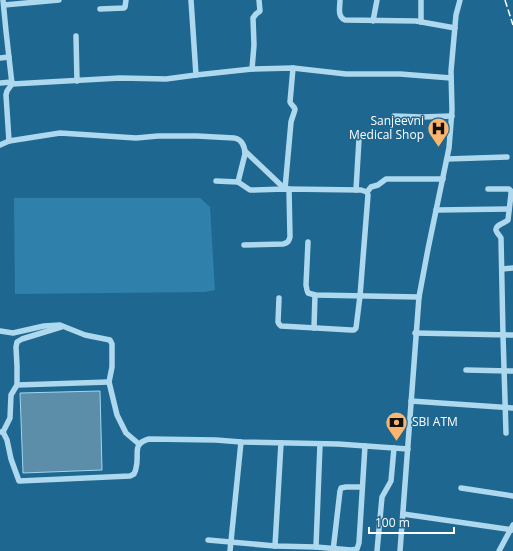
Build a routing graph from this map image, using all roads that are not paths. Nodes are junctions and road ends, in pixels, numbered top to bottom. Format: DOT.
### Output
graph roads {
  1 [pos="59,0"];
  2 [pos="126,0"];
  3 [pos="191,0"];
  4 [pos="259,0"];
  5 [pos="340,0"];
  6 [pos="377,0"];
  7 [pos="422,0"];
  8 [pos="460,0"];
  9 [pos="4,2"];
  10 [pos="100,9"];
  11 [pos="373,21"];
  12 [pos="421,22"];
  13 [pos="455,28"];
  14 [pos="3,32"];
  15 [pos="76,36"];
  16 [pos="9,57"];
  17 [pos="0,58"];
  18 [pos="293,68"];
  19 [pos="252,69"];
  20 [pos="196,75"];
  21 [pos="451,78"];
  22 [pos="77,81"];
  23 [pos="0,83"];
  24 [pos="12,83"];
  25 [pos="394,116"];
  26 [pos="452,116"];
  27 [pos="359,139"];
  28 [pos="9,141"];
  29 [pos="0,145"];
  30 [pos="245,151"];
  31 [pos="506,157"];
  32 [pos="447,159"];
  33 [pos="443,179"];
  34 [pos="216,181"];
  35 [pos="238,182"];
  36 [pos="288,189"];
  37 [pos="488,189"];
  38 [pos="356,190"];
  39 [pos="367,192"];
  40 [pos="509,209"];
  41 [pos="436,210"];
  42 [pos="308,242"];
  43 [pos="244,245"];
  44 [pos="513,268"];
  45 [pos="502,269"];
  46 [pos="315,295"];
  47 [pos="360,296"];
  48 [pos="279,298"];
  49 [pos="419,298"];
  50 [pos="64,327"];
  51 [pos="314,328"];
  52 [pos="0,331"];
  53 [pos="415,333"];
  54 [pos="502,335"];
  55 [pos="513,335"];
  56 [pos="466,370"];
  57 [pos="504,371"];
  58 [pos="513,371"];
  59 [pos="109,382"];
  60 [pos="17,386"];
  61 [pos="411,401"];
  62 [pos="506,408"];
  63 [pos="513,408"];
  64 [pos="1,432"];
  65 [pos="506,433"];
  66 [pos="241,442"];
  67 [pos="281,443"];
  68 [pos="139,444"];
  69 [pos="320,444"];
  70 [pos="365,446"];
  71 [pos="394,448"];
  72 [pos="408,449"];
  73 [pos="362,487"];
  74 [pos="461,488"];
  75 [pos="513,496"];
  76 [pos="403,514"];
  77 [pos="512,528"];
  78 [pos="208,540"];
  79 [pos="231,542"];
  80 [pos="275,546"];
  81 [pos="316,547"];
  82 [pos="298,549"];
  83 [pos="333,550"];
  84 [pos="230,551"];
  85 [pos="377,551"];
  86 [pos="400,551"];
  87 [pos="499,551"];
  1 -- 9 [label="street"];
  2 -- 10 [label="street"];
  3 -- 20 [label="street"];
  4 -- 19 [label="street"];
  5 -- 11 [label="street"];
  6 -- 11 [label="street"];
  7 -- 12 [label="street"];
  8 -- 13 [label="street"];
  9 -- 14 [label="street"];
  11 -- 12 [label="street"];
  12 -- 13 [label="street"];
  13 -- 21 [label="street"];
  14 -- 16 [label="street"];
  15 -- 22 [label="street"];
  16 -- 17 [label="street"];
  16 -- 24 [label="street"];
  18 -- 19 [label="street"];
  18 -- 21 [label="street"];
  18 -- 36 [label="street"];
  19 -- 20 [label="street"];
  20 -- 22 [label="street"];
  21 -- 26 [label="street"];
  22 -- 24 [label="street"];
  23 -- 24 [label="street"];
  24 -- 28 [label="street"];
  25 -- 26 [label="street"];
  26 -- 32 [label="street"];
  27 -- 38 [label="street"];
  28 -- 29 [label="street"];
  28 -- 30 [label="street"];
  30 -- 35 [label="street"];
  30 -- 36 [label="street"];
  31 -- 32 [label="street"];
  32 -- 33 [label="street"];
  33 -- 39 [label="street"];
  33 -- 41 [label="street"];
  34 -- 35 [label="street"];
  35 -- 36 [label="street"];
  36 -- 38 [label="street"];
  36 -- 43 [label="street"];
  37 -- 40 [label="street"];
  38 -- 39 [label="street"];
  39 -- 47 [label="street"];
  40 -- 41 [label="street"];
  40 -- 45 [label="street"];
  41 -- 49 [label="street"];
  42 -- 46 [label="street"];
  44 -- 45 [label="street"];
  45 -- 54 [label="street"];
  46 -- 47 [label="street"];
  46 -- 51 [label="street"];
  47 -- 49 [label="street"];
  47 -- 51 [label="street"];
  48 -- 51 [label="street"];
  49 -- 53 [label="street"];
  50 -- 52 [label="street"];
  50 -- 59 [label="street"];
  50 -- 60 [label="street"];
  53 -- 54 [label="street"];
  53 -- 61 [label="street"];
  54 -- 55 [label="street"];
  54 -- 57 [label="street"];
  56 -- 57 [label="street"];
  57 -- 58 [label="street"];
  57 -- 62 [label="street"];
  59 -- 60 [label="street"];
  59 -- 68 [label="street"];
  60 -- 64 [label="street"];
  61 -- 62 [label="street"];
  61 -- 72 [label="street"];
  62 -- 63 [label="street"];
  62 -- 65 [label="street"];
  64 -- 68 [label="street"];
  66 -- 67 [label="street"];
  66 -- 68 [label="street"];
  66 -- 79 [label="street"];
  67 -- 69 [label="street"];
  67 -- 80 [label="street"];
  69 -- 70 [label="street"];
  69 -- 81 [label="street"];
  70 -- 71 [label="street"];
  70 -- 73 [label="street"];
  71 -- 72 [label="street"];
  71 -- 85 [label="street"];
  72 -- 76 [label="street"];
  73 -- 83 [label="street"];
  73 -- 83 [label="street"];
  74 -- 75 [label="street"];
  76 -- 77 [label="street"];
  76 -- 86 [label="street"];
  77 -- 87 [label="street"];
  78 -- 79 [label="street"];
  79 -- 80 [label="street"];
  79 -- 84 [label="street"];
  80 -- 82 [label="street"];
  81 -- 82 [label="street"];
  81 -- 83 [label="street"];
}
